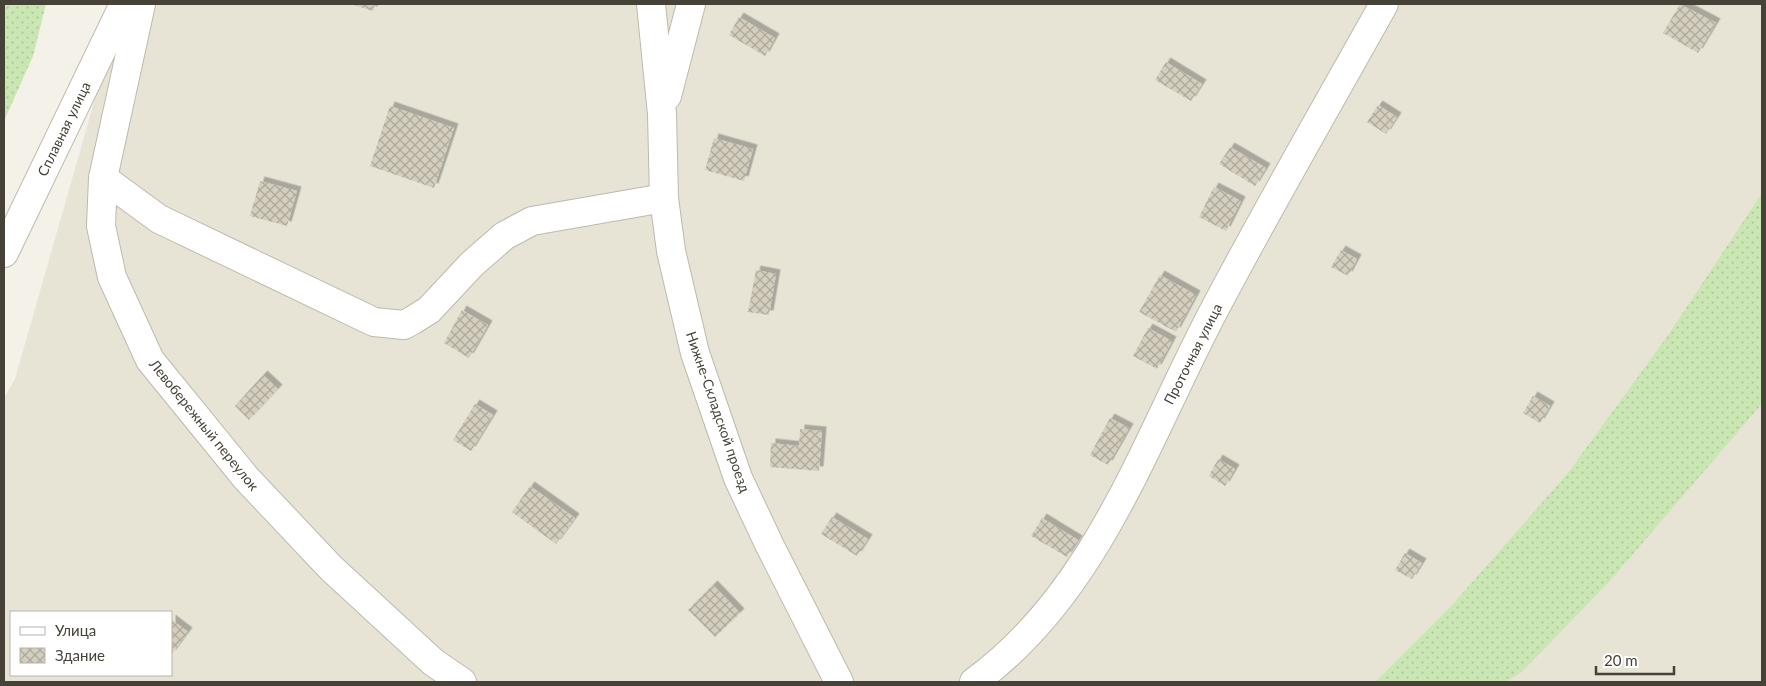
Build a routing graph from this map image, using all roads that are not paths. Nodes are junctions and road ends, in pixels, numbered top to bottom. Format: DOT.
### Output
graph roads {
  1 [pos="124,4"];
  2 [pos="141,4"];
  3 [pos="651,4"];
  4 [pos="691,4"];
  5 [pos="1384,4"];
  6 [pos="662,114"];
  7 [pos="103,178"];
  8 [pos="664,198"];
  9 [pos="4,253"];
  10 [pos="462,682"];
  11 [pos="839,682"];
  12 [pos="974,682"];
  1 -- 9 [label="street, Сплавная улица"];
  2 -- 7 [label="street, Левобережный переулок"];
  3 -- 6 [label="street, Нижне-Складской проезд"];
  4 -- 6 [label="street"];
  5 -- 12 [label="street, Проточная улица"];
  6 -- 8 [label="street, Нижне-Складской проезд"];
  7 -- 8 [label="street"];
  7 -- 10 [label="street, Левобережный переулок"];
  8 -- 11 [label="street, Нижне-Складской проезд"];
}
